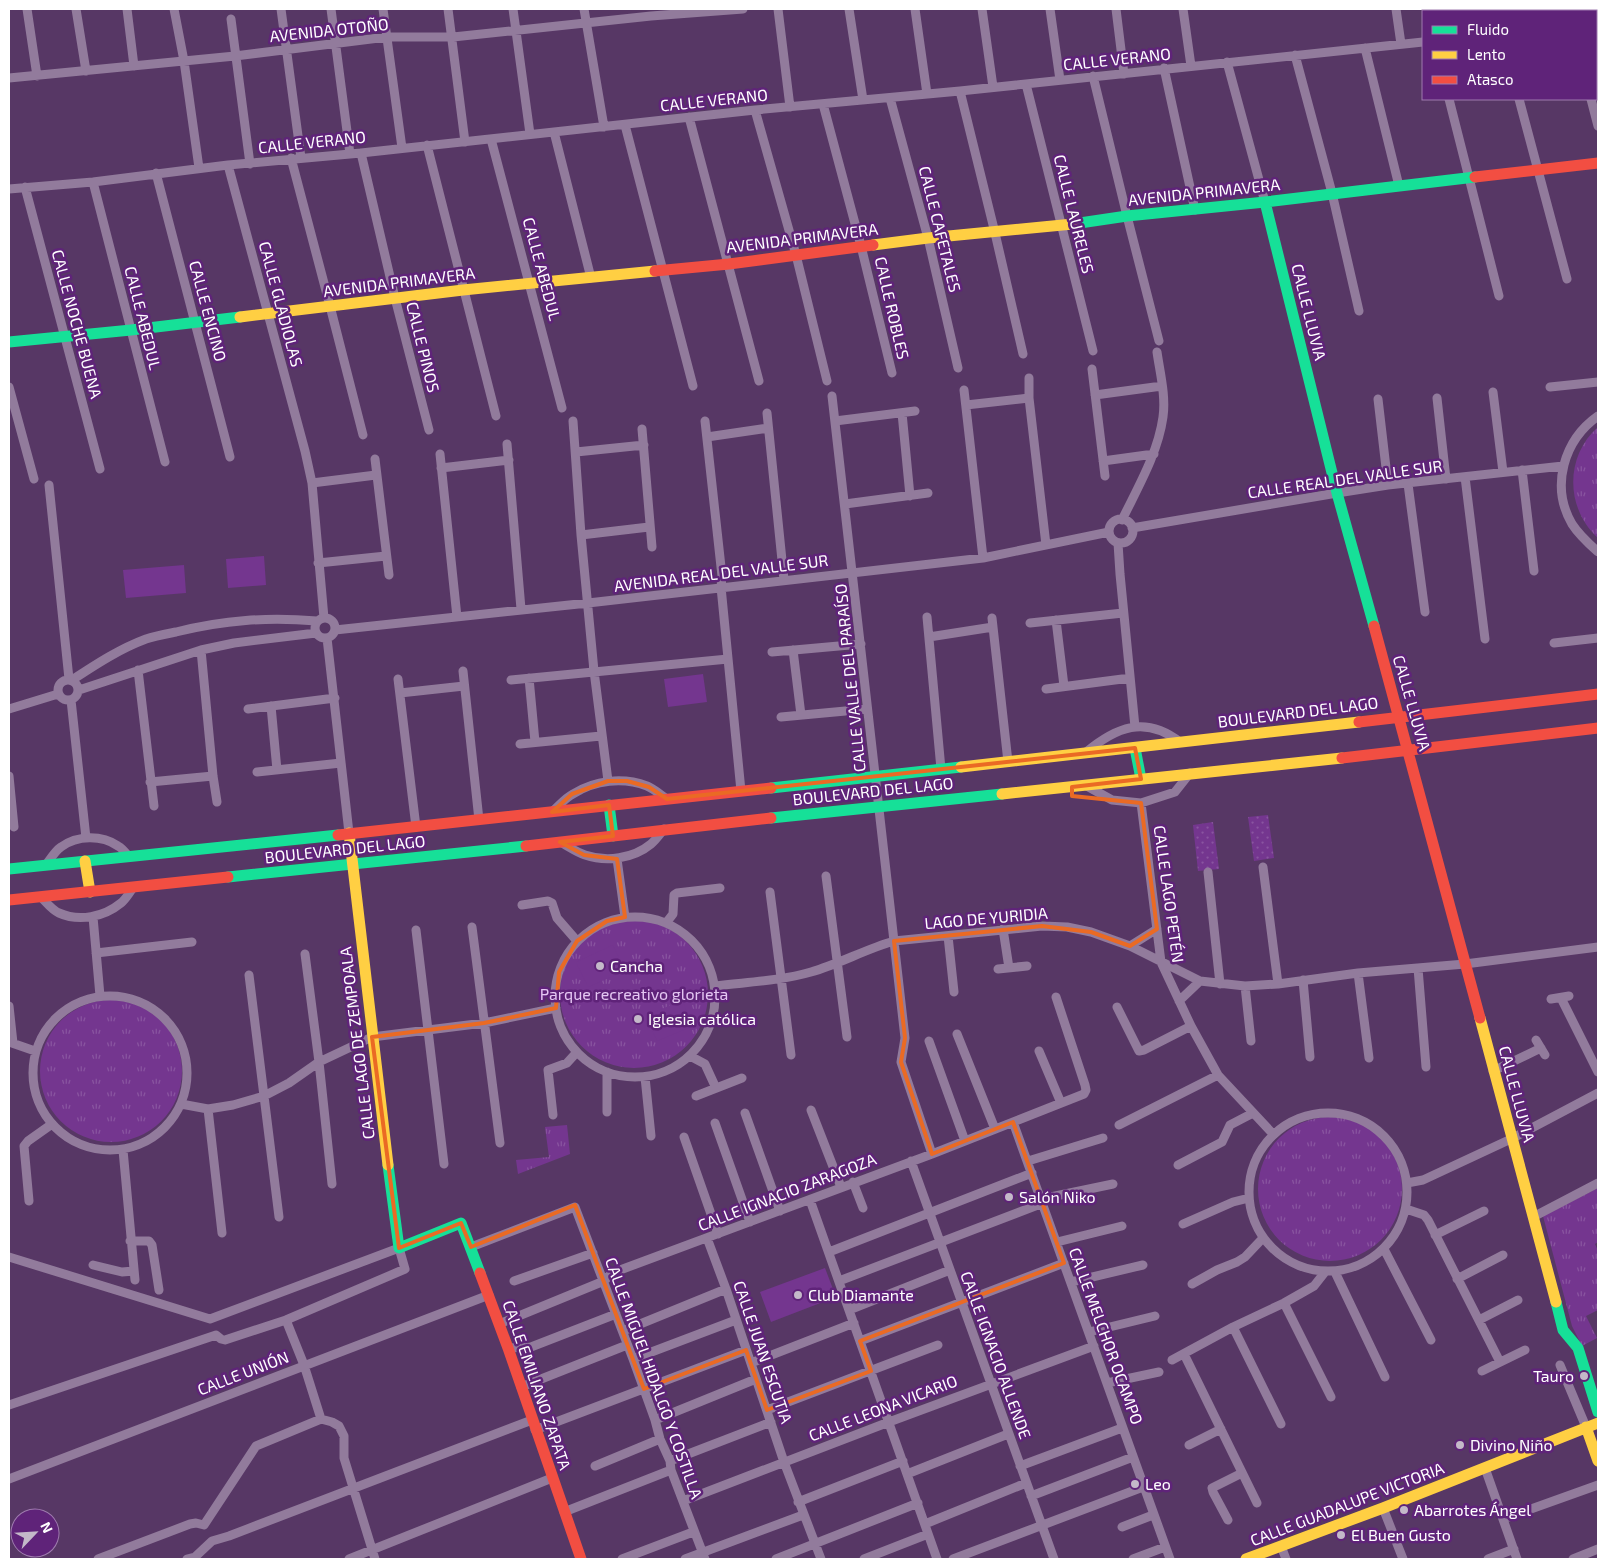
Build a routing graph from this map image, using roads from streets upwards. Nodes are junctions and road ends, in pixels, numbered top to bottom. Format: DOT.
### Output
graph roads {
  1 [pos="27,9"];
  2 [pos="76,9"];
  3 [pos="127,9"];
  4 [pos="174,9"];
  5 [pos="281,9"];
  6 [pos="331,9"];
  7 [pos="383,9"];
  8 [pos="448,9"];
  9 [pos="513,9"];
  10 [pos="584,9"];
  11 [pos="743,9"];
  12 [pos="778,9"];
  13 [pos="849,9"];
  14 [pos="915,9"];
  15 [pos="982,9"];
  16 [pos="1050,9"];
  17 [pos="1116,9"];
  18 [pos="1183,9"];
  19 [pos="1396,9"];
  20 [pos="715,10"];
  21 [pos="650,12"];
  22 [pos="231,19"];
  23 [pos="586,23"];
  24 [pos="515,30"];
  25 [pos="453,37"];
  26 [pos="388,38"];
  27 [pos="1422,42"];
  28 [pos="335,43"];
  29 [pos="1401,44"];
  30 [pos="1365,48"];
  31 [pos="286,49"];
  32 [pos="1295,55"];
  33 [pos="236,56"];
  34 [pos="184,61"];
  35 [pos="1227,62"];
  36 [pos="134,66"];
  37 [pos="1191,66"];
  38 [pos="1164,68"];
  39 [pos="86,70"];
  40 [pos="1124,74"];
  41 [pos="37,76"];
  42 [pos="1094,76"];
  43 [pos="9,78"];
  44 [pos="1060,80"];
  45 [pos="1026,84"];
  46 [pos="993,87"];
  47 [pos="960,91"];
  48 [pos="927,94"];
  49 [pos="890,98"];
  50 [pos="863,100"];
  51 [pos="1449,100"];
  52 [pos="1519,100"];
  53 [pos="1591,100"];
  54 [pos="823,104"];
  55 [pos="790,107"];
  56 [pos="755,110"];
  57 [pos="689,117"];
  58 [pos="625,125"];
  59 [pos="1598,126"];
  60 [pos="604,127"];
  61 [pos="554,132"];
  62 [pos="530,134"];
  63 [pos="492,139"];
  64 [pos="465,142"];
  65 [pos="428,145"];
  66 [pos="402,148"];
  67 [pos="361,153"];
  68 [pos="350,154"];
  69 [pos="291,158"];
  70 [pos="301,158"];
  71 [pos="1598,163"];
  72 [pos="250,164"];
  73 [pos="228,165"];
  74 [pos="199,168"];
  75 [pos="1538,170"];
  76 [pos="156,173"];
  77 [pos="1470,178"];
  78 [pos="93,182"];
  79 [pos="1399,186"];
  80 [pos="25,188"];
  81 [pos="9,189"];
  82 [pos="1332,194"];
  83 [pos="1265,202"];
  84 [pos="1195,210"];
  85 [pos="1127,216"];
  86 [pos="1061,226"];
  87 [pos="995,233"];
  88 [pos="928,238"];
  89 [pos="861,246"];
  90 [pos="796,255"];
  91 [pos="729,264"];
  92 [pos="662,270"];
  93 [pos="590,278"];
  94 [pos="1567,279"];
  95 [pos="530,283"];
  96 [pos="463,290"];
  97 [pos="1499,296"];
  98 [pos="395,298"];
  99 [pos="330,306"];
  100 [pos="1359,311"];
  101 [pos="267,314"];
  102 [pos="195,322"];
  103 [pos="130,330"];
  104 [pos="65,337"];
  105 [pos="9,342"];
  106 [pos="1160,342"];
  107 [pos="1093,351"];
  108 [pos="1157,352"];
  109 [pos="1024,354"];
  110 [pos="958,368"];
  111 [pos="1092,368"];
  112 [pos="892,374"];
  113 [pos="1029,378"];
  114 [pos="759,381"];
  115 [pos="826,381"];
  116 [pos="1598,382"];
  117 [pos="693,386"];
  118 [pos="1162,386"];
  119 [pos="9,387"];
  120 [pos="1550,387"];
  121 [pos="964,390"];
  122 [pos="1493,392"];
  123 [pos="1095,395"];
  124 [pos="832,396"];
  125 [pos="1029,398"];
  126 [pos="1437,398"];
  127 [pos="1378,399"];
  128 [pos="966,405"];
  129 [pos="562,408"];
  130 [pos="915,411"];
  131 [pos="767,412"];
  132 [pos="902,412"];
  133 [pos="496,416"];
  134 [pos="1598,416"];
  135 [pos="573,421"];
  136 [pos="705,421"];
  137 [pos="835,422"];
  138 [pos="768,428"];
  139 [pos="642,429"];
  140 [pos="429,430"];
  141 [pos="363,435"];
  142 [pos="707,437"];
  143 [pos="507,444"];
  144 [pos="644,445"];
  145 [pos="576,452"];
  146 [pos="440,454"];
  147 [pos="1154,454"];
  148 [pos="230,457"];
  149 [pos="375,459"];
  150 [pos="509,460"];
  151 [pos="1103,461"];
  152 [pos="165,462"];
  153 [pos="1563,466"];
  154 [pos="441,468"];
  155 [pos="100,469"];
  156 [pos="1522,470"];
  157 [pos="1503,472"];
  158 [pos="376,475"];
  159 [pos="1105,476"];
  160 [pos="1465,477"];
  161 [pos="34,479"];
  162 [pos="1446,479"];
  163 [pos="312,483"];
  164 [pos="1408,484"];
  165 [pos="50,485"];
  166 [pos="1388,485"];
  167 [pos="1337,492"];
  168 [pos="928,493"];
  169 [pos="910,496"];
  170 [pos="845,504"];
  171 [pos="1122,520"];
  172 [pos="649,527"];
  173 [pos="1132,528"];
  174 [pos="1109,532"];
  175 [pos="581,535"];
  176 [pos="1118,543"];
  177 [pos="1046,545"];
  178 [pos="652,547"];
  179 [pos="1598,552"];
  180 [pos="386,556"];
  181 [pos="983,558"];
  182 [pos="318,563"];
  183 [pos="1534,571"];
  184 [pos="854,573"];
  185 [pos="389,575"];
  186 [pos="784,580"];
  187 [pos="721,587"];
  188 [pos="588,603"];
  189 [pos="521,609"];
  190 [pos="1425,612"];
  191 [pos="1124,613"];
  192 [pos="456,616"];
  193 [pos="927,617"];
  194 [pos="321,619"];
  195 [pos="1056,620"];
  196 [pos="1030,623"];
  197 [pos="335,630"];
  198 [pos="316,633"];
  199 [pos="929,637"];
  200 [pos="328,638"];
  201 [pos="1598,638"];
  202 [pos="1485,639"];
  203 [pos="1554,643"];
  204 [pos="861,644"];
  205 [pos="201,650"];
  206 [pos="793,650"];
  207 [pos="772,652"];
  208 [pos="728,658"];
  209 [pos="138,670"];
  210 [pos="463,671"];
  211 [pos="594,671"];
  212 [pos="529,678"];
  213 [pos="1130,678"];
  214 [pos="71,680"];
  215 [pos="398,680"];
  216 [pos="511,680"];
  217 [pos="464,686"];
  218 [pos="1064,686"];
  219 [pos="1046,689"];
  220 [pos="79,690"];
  221 [pos="400,693"];
  222 [pos="58,694"];
  223 [pos="1598,694"];
  224 [pos="335,698"];
  225 [pos="70,700"];
  226 [pos="271,706"];
  227 [pos="868,708"];
  228 [pos="9,709"];
  229 [pos="248,709"];
  230 [pos="801,715"];
  231 [pos="781,717"];
  232 [pos="1399,717"];
  233 [pos="1135,727"];
  234 [pos="1598,728"];
  235 [pos="601,736"];
  236 [pos="535,742"];
  237 [pos="1180,742"];
  238 [pos="520,744"];
  239 [pos="1136,748"];
  240 [pos="1409,751"];
  241 [pos="1085,753"];
  242 [pos="1008,762"];
  243 [pos="341,763"];
  244 [pos="941,769"];
  245 [pos="277,770"];
  246 [pos="256,772"];
  247 [pos="1190,773"];
  248 [pos="9,776"];
  249 [pos="212,776"];
  250 [pos="875,776"];
  251 [pos="1141,779"];
  252 [pos="608,780"];
  253 [pos="150,782"];
  254 [pos="1085,785"];
  255 [pos="741,791"];
  256 [pos="667,798"];
  257 [pos="10,799"];
  258 [pos="217,802"];
  259 [pos="1141,803"];
  260 [pos="609,805"];
  261 [pos="154,806"];
  262 [pos="879,807"];
  263 [pos="552,812"];
  264 [pos="479,820"];
  265 [pos="14,827"];
  266 [pos="416,827"];
  267 [pos="664,829"];
  268 [pos="349,833"];
  269 [pos="613,836"];
  270 [pos="86,838"];
  271 [pos="560,842"];
  272 [pos="129,857"];
  273 [pos="617,859"];
  274 [pos="85,862"];
  275 [pos="352,864"];
  276 [pos="46,865"];
  277 [pos="1263,867"];
  278 [pos="9,869"];
  279 [pos="1208,872"];
  280 [pos="826,876"];
  281 [pos="133,888"];
  282 [pos="720,888"];
  283 [pos="90,892"];
  284 [pos="770,892"];
  285 [pos="41,897"];
  286 [pos="9,900"];
  287 [pos="522,904"];
  288 [pos="93,917"];
  289 [pos="625,917"];
  290 [pos="666,923"];
  291 [pos="472,927"];
  292 [pos="1003,929"];
  293 [pos="1157,929"];
  294 [pos="416,930"];
  295 [pos="948,936"];
  296 [pos="577,941"];
  297 [pos="894,941"];
  298 [pos="192,942"];
  299 [pos="1130,946"];
  300 [pos="1598,947"];
  301 [pos="96,953"];
  302 [pos="305,954"];
  303 [pos="838,962"];
  304 [pos="1162,962"];
  305 [pos="1465,964"];
  306 [pos="1027,966"];
  307 [pos="1009,968"];
  308 [pos="1418,968"];
  309 [pos="998,969"];
  310 [pos="1358,973"];
  311 [pos="249,975"];
  312 [pos="782,978"];
  313 [pos="1302,980"];
  314 [pos="1200,981"];
  315 [pos="1220,984"];
  316 [pos="1278,984"];
  317 [pos="715,986"];
  318 [pos="1245,986"];
  319 [pos="954,992"];
  320 [pos="100,996"];
  321 [pos="1056,997"];
  322 [pos="1551,999"];
  323 [pos="1179,1001"];
  324 [pos="9,1006"];
  325 [pos="1117,1007"];
  326 [pos="556,1008"];
  327 [pos="484,1024"];
  328 [pos="1190,1026"];
  329 [pos="427,1030"];
  330 [pos="957,1034"];
  331 [pos="372,1037"];
  332 [pos="848,1037"];
  333 [pos="929,1041"];
  334 [pos="1251,1041"];
  335 [pos="11,1043"];
  336 [pos="1541,1047"];
  337 [pos="36,1051"];
  338 [pos="1039,1051"];
  339 [pos="577,1052"];
  340 [pos="790,1055"];
  341 [pos="690,1056"];
  342 [pos="1310,1057"];
  343 [pos="1369,1058"];
  344 [pos="319,1062"];
  345 [pos="1426,1067"];
  346 [pos="1493,1071"];
  347 [pos="607,1072"];
  348 [pos="1598,1072"];
  349 [pos="1218,1075"];
  350 [pos="645,1077"];
  351 [pos="742,1078"];
  352 [pos="716,1088"];
  353 [pos="1598,1093"];
  354 [pos="264,1096"];
  355 [pos="696,1096"];
  356 [pos="1061,1103"];
  357 [pos="181,1104"];
  358 [pos="208,1109"];
  359 [pos="811,1110"];
  360 [pos="607,1112"];
  361 [pos="745,1113"];
  362 [pos="1253,1113"];
  363 [pos="552,1115"];
  364 [pos="1014,1122"];
  365 [pos="715,1123"];
  366 [pos="52,1124"];
  367 [pos="1119,1124"];
  368 [pos="995,1129"];
  369 [pos="1273,1134"];
  370 [pos="651,1136"];
  371 [pos="684,1137"];
  372 [pos="1103,1138"];
  373 [pos="1512,1138"];
  374 [pos="965,1141"];
  375 [pos="500,1143"];
  376 [pos="123,1150"];
  377 [pos="932,1154"];
  378 [pos="911,1160"];
  379 [pos="1028,1161"];
  380 [pos="444,1164"];
  381 [pos="1178,1165"];
  382 [pos="1032,1173"];
  383 [pos="853,1182"];
  384 [pos="1407,1183"];
  385 [pos="1598,1183"];
  386 [pos="332,1184"];
  387 [pos="1113,1184"];
  388 [pos="841,1187"];
  389 [pos="1249,1198"];
  390 [pos="810,1200"];
  391 [pos="30,1201"];
  392 [pos="1042,1201"];
  393 [pos="863,1208"];
  394 [pos="1406,1209"];
  395 [pos="780,1211"];
  396 [pos="1484,1211"];
  397 [pos="930,1213"];
  398 [pos="279,1217"];
  399 [pos="1533,1217"];
  400 [pos="750,1222"];
  401 [pos="1183,1224"];
  402 [pos="1122,1226"];
  403 [pos="222,1233"];
  404 [pos="718,1234"];
  405 [pos="1435,1235"];
  406 [pos="707,1238"];
  407 [pos="1263,1238"];
  408 [pos="130,1241"];
  409 [pos="940,1242"];
  410 [pos="1057,1242"];
  411 [pos="471,1247"];
  412 [pos="399,1248"];
  413 [pos="1384,1249"];
  414 [pos="828,1252"];
  415 [pos="593,1253"];
  416 [pos="1503,1255"];
  417 [pos="9,1257"];
  418 [pos="1064,1263"];
  419 [pos="93,1265"];
  420 [pos="1143,1265"];
  421 [pos="950,1270"];
  422 [pos="1330,1272"];
  423 [pos="1457,1279"];
  424 [pos="514,1280"];
  425 [pos="604,1281"];
  426 [pos="839,1281"];
  427 [pos="1071,1282"];
  428 [pos="1192,1284"];
  429 [pos="726,1289"];
  430 [pos="160,1290"];
  431 [pos="489,1295"];
  432 [pos="1518,1300"];
  433 [pos="962,1302"];
  434 [pos="1284,1303"];
  435 [pos="849,1310"];
  436 [pos="616,1314"];
  437 [pos="1155,1316"];
  438 [pos="210,1319"];
  439 [pos="286,1320"];
  440 [pos="736,1320"];
  441 [pos="1479,1320"];
  442 [pos="854,1323"];
  443 [pos="499,1324"];
  444 [pos="1233,1327"];
  445 [pos="623,1331"];
  446 [pos="1089,1332"];
  447 [pos="216,1335"];
  448 [pos="1430,1340"];
  449 [pos="860,1341"];
  450 [pos="627,1345"];
  451 [pos="938,1345"];
  452 [pos="1094,1346"];
  453 [pos="508,1348"];
  454 [pos="746,1350"];
  455 [pos="1525,1350"];
  456 [pos="1184,1354"];
  457 [pos="633,1358"];
  458 [pos="1172,1360"];
  459 [pos="1500,1362"];
  460 [pos="751,1363"];
  461 [pos="304,1365"];
  462 [pos="1560,1365"];
  463 [pos="871,1371"];
  464 [pos="1482,1371"];
  465 [pos="1159,1372"];
  466 [pos="1385,1377"];
  467 [pos="756,1379"];
  468 [pos="1107,1383"];
  469 [pos="991,1384"];
  470 [pos="520,1387"];
  471 [pos="644,1389"];
  472 [pos="1331,1397"];
  473 [pos="9,1404"];
  474 [pos="767,1410"];
  475 [pos="1598,1412"];
  476 [pos="321,1419"];
  477 [pos="655,1420"];
  478 [pos="771,1422"];
  479 [pos="889,1422"];
  480 [pos="1598,1423"];
  481 [pos="1281,1424"];
  482 [pos="534,1425"];
  483 [pos="1122,1428"];
  484 [pos="1586,1428"];
  485 [pos="1221,1429"];
  486 [pos="1008,1434"];
  487 [pos="660,1439"];
  488 [pos="1189,1445"];
  489 [pos="1133,1457"];
  490 [pos="903,1461"];
  491 [pos="1598,1461"];
  492 [pos="784,1462"];
  493 [pos="671,1465"];
  494 [pos="595,1466"];
  495 [pos="1020,1466"];
  496 [pos="1485,1468"];
  497 [pos="1242,1473"];
  498 [pos="907,1474"];
  499 [pos="552,1478"];
  500 [pos="9,1479"];
  501 [pos="1026,1483"];
  502 [pos="1598,1485"];
  503 [pos="1143,1487"];
  504 [pos="353,1489"];
  505 [pos="1031,1496"];
  506 [pos="684,1501"];
  507 [pos="798,1502"];
  508 [pos="918,1503"];
  509 [pos="1257,1503"];
  510 [pos="1383,1508"];
  511 [pos="564,1512"];
  512 [pos="803,1515"];
  513 [pos="1153,1515"];
  514 [pos="1228,1520"];
  515 [pos="1503,1520"];
  516 [pos="925,1524"];
  517 [pos="204,1525"];
  518 [pos="1042,1525"];
  519 [pos="1122,1527"];
  520 [pos="693,1532"];
  521 [pos="928,1534"];
  522 [pos="212,1541"];
  523 [pos="815,1544"];
  524 [pos="1281,1546"];
  525 [pos="1165,1547"];
  526 [pos="1514,1549"];
  527 [pos="1598,1549"];
  528 [pos="374,1555"];
  529 [pos="703,1556"];
  530 [pos="98,1559"];
  531 [pos="187,1559"];
  532 [pos="349,1559"];
  533 [pos="581,1559"];
  534 [pos="622,1559"];
  535 [pos="685,1559"];
  536 [pos="776,1559"];
  537 [pos="821,1559"];
  538 [pos="864,1559"];
  539 [pos="937,1559"];
  540 [pos="953,1559"];
  541 [pos="1054,1559"];
  542 [pos="1133,1559"];
  543 [pos="1170,1559"];
  544 [pos="1246,1559"];
  545 [pos="1286,1559"];
  546 [pos="1403,1559"];
  547 [pos="1488,1559"];
  548 [pos="1517,1559"];
  549 [pos="1573,1559"];
  1 -- 41 [label="street"];
  2 -- 39 [label="street"];
  3 -- 36 [label="street"];
  4 -- 34 [label="street"];
  5 -- 31 [label="street"];
  6 -- 28 [label="street"];
  7 -- 26 [label="street"];
  8 -- 25 [label="street"];
  9 -- 24 [label="street"];
  10 -- 23 [label="street"];
  11 -- 20 [label="street, AVENIDA OTOÑO"];
  12 -- 55 [label="street"];
  13 -- 50 [label="street"];
  14 -- 48 [label="street"];
  15 -- 46 [label="street"];
  16 -- 44 [label="street"];
  17 -- 40 [label="street"];
  18 -- 37 [label="street"];
  19 -- 29 [label="street"];
  20 -- 21 [label="street, AVENIDA OTOÑO"];
  21 -- 23 [label="street, AVENIDA OTOÑO"];
  22 -- 33 [label="street"];
  23 -- 24 [label="street, AVENIDA OTOÑO"];
  23 -- 60 [label="street"];
  24 -- 25 [label="street, AVENIDA OTOÑO"];
  24 -- 62 [label="street"];
  25 -- 26 [label="street, AVENIDA OTOÑO"];
  25 -- 64 [label="street"];
  26 -- 28 [label="street, AVENIDA OTOÑO"];
  26 -- 66 [label="street"];
  27 -- 29 [label="street, CALLE VERANO"];
  28 -- 31 [label="street, AVENIDA OTOÑO"];
  28 -- 68 [label="street"];
  29 -- 30 [label="street, CALLE VERANO"];
  30 -- 32 [label="street, CALLE VERANO"];
  30 -- 79 [label="street"];
  31 -- 33 [label="street, AVENIDA OTOÑO"];
  31 -- 70 [label="street"];
  32 -- 35 [label="street, CALLE VERANO"];
  32 -- 82 [label="street"];
  33 -- 34 [label="street, AVENIDA OTOÑO"];
  33 -- 72 [label="street"];
  34 -- 36 [label="street, AVENIDA OTOÑO"];
  34 -- 74 [label="street"];
  35 -- 37 [label="street, CALLE VERANO"];
  35 -- 83 [label="street, CALLE LLUVIA"];
  36 -- 39 [label="street, AVENIDA OTOÑO"];
  37 -- 38 [label="street, CALLE VERANO"];
  38 -- 40 [label="street, CALLE VERANO"];
  38 -- 84 [label="street"];
  39 -- 41 [label="street, AVENIDA OTOÑO"];
  40 -- 42 [label="street, CALLE VERANO"];
  41 -- 43 [label="street, AVENIDA OTOÑO"];
  42 -- 44 [label="street, CALLE VERANO"];
  42 -- 85 [label="street"];
  44 -- 45 [label="street, CALLE VERANO"];
  45 -- 46 [label="street, CALLE VERANO"];
  45 -- 86 [label="street, CALLE LAURELES"];
  46 -- 47 [label="street, CALLE VERANO"];
  47 -- 48 [label="street, CALLE VERANO"];
  47 -- 87 [label="street"];
  48 -- 49 [label="street, CALLE VERANO"];
  49 -- 50 [label="street, CALLE VERANO"];
  49 -- 88 [label="street, CALLE CAFETALES"];
  50 -- 54 [label="street, CALLE VERANO"];
  51 -- 77 [label="street"];
  52 -- 75 [label="street"];
  53 -- 59 [label="street"];
  54 -- 55 [label="street, CALLE VERANO"];
  54 -- 89 [label="street, CALLE ROBLES"];
  55 -- 56 [label="street, CALLE VERANO"];
  56 -- 57 [label="street, CALLE VERANO"];
  56 -- 90 [label="street"];
  57 -- 58 [label="street, CALLE VERANO"];
  57 -- 91 [label="street"];
  58 -- 60 [label="street, CALLE VERANO"];
  58 -- 92 [label="street"];
  60 -- 61 [label="street, CALLE VERANO"];
  61 -- 62 [label="street, CALLE VERANO"];
  61 -- 93 [label="street"];
  62 -- 63 [label="street, CALLE VERANO"];
  63 -- 64 [label="street, CALLE VERANO"];
  63 -- 95 [label="street, CALLE ABEDUL"];
  64 -- 65 [label="street, CALLE VERANO"];
  65 -- 66 [label="street, CALLE VERANO"];
  65 -- 96 [label="street"];
  66 -- 67 [label="street, CALLE VERANO"];
  67 -- 68 [label="street, CALLE VERANO"];
  67 -- 98 [label="street, CALLE PINOS"];
  68 -- 70 [label="street, CALLE VERANO"];
  69 -- 70 [label="street, CALLE VERANO"];
  69 -- 72 [label="street, CALLE VERANO"];
  69 -- 99 [label="street"];
  71 -- 75 [label="street, AVENIDA PRIMAVERA"];
  72 -- 73 [label="street, CALLE VERANO"];
  73 -- 74 [label="street, CALLE VERANO"];
  73 -- 101 [label="street, CALLE GLADIOLAS"];
  74 -- 76 [label="street, CALLE VERANO"];
  75 -- 77 [label="street, AVENIDA PRIMAVERA"];
  75 -- 94 [label="street"];
  76 -- 78 [label="street, CALLE VERANO"];
  76 -- 102 [label="street, CALLE ENCINO"];
  77 -- 79 [label="street, AVENIDA PRIMAVERA"];
  77 -- 97 [label="street"];
  78 -- 80 [label="street, CALLE VERANO"];
  78 -- 103 [label="street, CALLE ABEDUL"];
  79 -- 82 [label="street, AVENIDA PRIMAVERA"];
  80 -- 81 [label="street, CALLE VERANO"];
  80 -- 104 [label="street, CALLE NOCHE BUENA"];
  82 -- 83 [label="street, AVENIDA PRIMAVERA"];
  82 -- 100 [label="street"];
  83 -- 84 [label="street, AVENIDA PRIMAVERA"];
  83 -- 167 [label="street, CALLE LLUVIA"];
  84 -- 85 [label="street, AVENIDA PRIMAVERA"];
  85 -- 86 [label="street, AVENIDA PRIMAVERA"];
  85 -- 106 [label="street"];
  86 -- 87 [label="street, AVENIDA PRIMAVERA"];
  86 -- 107 [label="street, CALLE LAURELES"];
  87 -- 88 [label="street, AVENIDA PRIMAVERA"];
  87 -- 109 [label="street"];
  88 -- 89 [label="street, AVENIDA PRIMAVERA"];
  88 -- 110 [label="street, CALLE CAFETALES"];
  89 -- 90 [label="street, AVENIDA PRIMAVERA"];
  89 -- 112 [label="street, CALLE ROBLES"];
  90 -- 91 [label="street, AVENIDA PRIMAVERA"];
  90 -- 115 [label="street"];
  91 -- 92 [label="street, AVENIDA PRIMAVERA"];
  91 -- 114 [label="street"];
  92 -- 93 [label="street, AVENIDA PRIMAVERA"];
  92 -- 117 [label="street"];
  93 -- 95 [label="street, AVENIDA PRIMAVERA"];
  95 -- 96 [label="street, AVENIDA PRIMAVERA"];
  95 -- 129 [label="street, CALLE ABEDUL"];
  96 -- 98 [label="street, AVENIDA PRIMAVERA"];
  96 -- 133 [label="street"];
  98 -- 99 [label="street, AVENIDA PRIMAVERA"];
  98 -- 140 [label="street, CALLE PINOS"];
  99 -- 101 [label="street, AVENIDA PRIMAVERA"];
  99 -- 141 [label="street"];
  101 -- 102 [label="street, AVENIDA PRIMAVERA"];
  101 -- 163 [label="street, CALLE GLADIOLAS"];
  102 -- 103 [label="street, AVENIDA PRIMAVERA"];
  102 -- 148 [label="street, CALLE ENCINO"];
  103 -- 104 [label="street, AVENIDA PRIMAVERA"];
  103 -- 152 [label="street, CALLE ABEDUL"];
  104 -- 105 [label="street, AVENIDA PRIMAVERA"];
  104 -- 155 [label="street, CALLE NOCHE BUENA"];
  108 -- 118 [label="street"];
  111 -- 123 [label="street"];
  113 -- 125 [label="street"];
  116 -- 120 [label="street"];
  118 -- 123 [label="street"];
  118 -- 147 [label="street"];
  119 -- 161 [label="street"];
  121 -- 128 [label="street"];
  122 -- 157 [label="street"];
  123 -- 151 [label="street"];
  124 -- 137 [label="street, CALLE VALLE DEL PARAÍSO"];
  125 -- 128 [label="street"];
  125 -- 177 [label="street"];
  126 -- 162 [label="street"];
  127 -- 166 [label="street"];
  128 -- 181 [label="street"];
  130 -- 132 [label="street"];
  131 -- 138 [label="street"];
  132 -- 137 [label="street"];
  132 -- 169 [label="street"];
  134 -- 153 [label="street"];
  135 -- 145 [label="street"];
  136 -- 142 [label="street"];
  137 -- 170 [label="street, CALLE VALLE DEL PARAÍSO"];
  138 -- 142 [label="street"];
  138 -- 186 [label="street"];
  139 -- 144 [label="street"];
  142 -- 187 [label="street"];
  143 -- 150 [label="street"];
  144 -- 145 [label="street"];
  144 -- 172 [label="street"];
  145 -- 175 [label="street"];
  146 -- 154 [label="street"];
  147 -- 151 [label="street"];
  147 -- 171 [label="street"];
  149 -- 158 [label="street"];
  150 -- 154 [label="street"];
  150 -- 189 [label="street"];
  151 -- 159 [label="street"];
  153 -- 156 [label="street, CALLE REAL DEL VALLE SUR"];
  153 -- 179 [label="street"];
  154 -- 192 [label="street"];
  156 -- 157 [label="street, CALLE REAL DEL VALLE SUR"];
  156 -- 183 [label="street"];
  157 -- 160 [label="street, CALLE REAL DEL VALLE SUR"];
  158 -- 163 [label="street"];
  158 -- 180 [label="street"];
  160 -- 162 [label="street, CALLE REAL DEL VALLE SUR"];
  160 -- 202 [label="street"];
  162 -- 164 [label="street, CALLE REAL DEL VALLE SUR"];
  163 -- 182 [label="street, CALLE GLADIOLAS"];
  164 -- 166 [label="street, CALLE REAL DEL VALLE SUR"];
  164 -- 190 [label="street"];
  165 -- 214 [label="street"];
  166 -- 167 [label="street, CALLE REAL DEL VALLE SUR"];
  167 -- 173 [label="street, CALLE REAL DEL VALLE SUR"];
  167 -- 232 [label="street, CALLE LLUVIA"];
  168 -- 169 [label="street"];
  169 -- 170 [label="street"];
  170 -- 184 [label="street, CALLE VALLE DEL PARAÍSO"];
  171 -- 173 [label="street"];
  171 -- 174 [label="street"];
  172 -- 175 [label="street"];
  172 -- 178 [label="street"];
  173 -- 176 [label="street"];
  174 -- 176 [label="street"];
  174 -- 177 [label="street, AVENIDA REAL DEL VALLE SUR"];
  175 -- 188 [label="street"];
  176 -- 191 [label="street"];
  177 -- 181 [label="street, AVENIDA REAL DEL VALLE SUR"];
  180 -- 182 [label="street"];
  180 -- 185 [label="street"];
  181 -- 184 [label="street, AVENIDA REAL DEL VALLE SUR"];
  182 -- 194 [label="street, CALLE GLADIOLAS"];
  184 -- 186 [label="street, AVENIDA REAL DEL VALLE SUR"];
  184 -- 204 [label="street, CALLE VALLE DEL PARAÍSO"];
  186 -- 187 [label="street, AVENIDA REAL DEL VALLE SUR"];
  187 -- 188 [label="street, AVENIDA REAL DEL VALLE SUR"];
  187 -- 208 [label="street"];
  188 -- 189 [label="street, AVENIDA REAL DEL VALLE SUR"];
  188 -- 211 [label="street"];
  189 -- 192 [label="street, AVENIDA REAL DEL VALLE SUR"];
  191 -- 195 [label="street"];
  191 -- 213 [label="street"];
  192 -- 197 [label="street, AVENIDA REAL DEL VALLE SUR"];
  193 -- 199 [label="street"];
  194 -- 197 [label="street"];
  194 -- 198 [label="street"];
  194 -- 214 [label="street"];
  195 -- 196 [label="street"];
  195 -- 218 [label="street"];
  197 -- 200 [label="street"];
  198 -- 200 [label="street"];
  198 -- 205 [label="street"];
  199 -- 242 [label="street"];
  199 -- 244 [label="street"];
  200 -- 224 [label="street"];
  201 -- 203 [label="street"];
  204 -- 206 [label="street"];
  204 -- 227 [label="street, CALLE VALLE DEL PARAÍSO"];
  205 -- 209 [label="street"];
  205 -- 249 [label="street"];
  206 -- 207 [label="street"];
  206 -- 230 [label="street"];
  208 -- 211 [label="street"];
  208 -- 255 [label="street"];
  209 -- 220 [label="street"];
  209 -- 253 [label="street"];
  210 -- 217 [label="street"];
  211 -- 212 [label="street"];
  211 -- 235 [label="street"];
  212 -- 216 [label="street"];
  212 -- 236 [label="street"];
  213 -- 218 [label="street"];
  213 -- 233 [label="street"];
  214 -- 220 [label="street"];
  214 -- 222 [label="street"];
  215 -- 221 [label="street"];
  217 -- 221 [label="street"];
  217 -- 264 [label="street"];
  218 -- 219 [label="street"];
  220 -- 225 [label="street"];
  221 -- 266 [label="street"];
  222 -- 225 [label="street"];
  222 -- 228 [label="street"];
  223 -- 232 [label="street, BOULEVARD DEL LAGO"];
  224 -- 226 [label="street"];
  224 -- 243 [label="street"];
  225 -- 270 [label="street"];
  226 -- 229 [label="street"];
  226 -- 245 [label="street"];
  227 -- 230 [label="street"];
  227 -- 250 [label="street, CALLE VALLE DEL PARAÍSO"];
  230 -- 231 [label="street"];
  232 -- 237 [label="street, BOULEVARD DEL LAGO"];
  232 -- 240 [label="street, CALLE LLUVIA"];
  233 -- 237 [label="street, BOULEVARD DEL LAGO"];
  233 -- 241 [label="street, BOULEVARD DEL LAGO"];
  234 -- 240 [label="street, BOULEVARD DEL LAGO"];
  235 -- 236 [label="street"];
  235 -- 252 [label="street"];
  236 -- 238 [label="street"];
  237 -- 239 [label="street, BOULEVARD DEL LAGO"];
  239 -- 241 [label="street, BOULEVARD DEL LAGO"];
  239 -- 251 [label="street"];
  240 -- 247 [label="street, BOULEVARD DEL LAGO"];
  240 -- 305 [label="street, CALLE LLUVIA"];
  241 -- 242 [label="street, BOULEVARD DEL LAGO"];
  242 -- 244 [label="street, BOULEVARD DEL LAGO"];
  243 -- 245 [label="street"];
  243 -- 268 [label="street"];
  244 -- 250 [label="street, BOULEVARD DEL LAGO"];
  245 -- 246 [label="street"];
  247 -- 251 [label="street, BOULEVARD DEL LAGO"];
  247 -- 259 [label="street"];
  248 -- 257 [label="street"];
  249 -- 253 [label="street"];
  249 -- 258 [label="street"];
  250 -- 255 [label="street, BOULEVARD DEL LAGO"];
  250 -- 262 [label="street, CALLE VALLE DEL PARAÍSO"];
  251 -- 254 [label="street, BOULEVARD DEL LAGO"];
  252 -- 256 [label="street"];
  252 -- 263 [label="street"];
  253 -- 261 [label="street"];
  254 -- 259 [label="street"];
  254 -- 262 [label="street, BOULEVARD DEL LAGO"];
  255 -- 256 [label="street, BOULEVARD DEL LAGO"];
  256 -- 260 [label="street, BOULEVARD DEL LAGO"];
  257 -- 265 [label="street"];
  259 -- 293 [label="street, CALLE LAGO PETÉN"];
  260 -- 263 [label="street, BOULEVARD DEL LAGO"];
  260 -- 269 [label="street"];
  262 -- 267 [label="street, BOULEVARD DEL LAGO"];
  262 -- 297 [label="street, CALLE VALLE DEL PARAÍSO"];
  263 -- 264 [label="street, BOULEVARD DEL LAGO"];
  264 -- 266 [label="street, BOULEVARD DEL LAGO"];
  266 -- 268 [label="street, BOULEVARD DEL LAGO"];
  267 -- 269 [label="street, BOULEVARD DEL LAGO"];
  267 -- 273 [label="street"];
  268 -- 272 [label="street, BOULEVARD DEL LAGO"];
  268 -- 275 [label="street, CALLE LAGO DE ZEMPOALA"];
  269 -- 271 [label="street, BOULEVARD DEL LAGO"];
  270 -- 272 [label="street"];
  270 -- 276 [label="street"];
  271 -- 273 [label="street"];
  271 -- 275 [label="street, BOULEVARD DEL LAGO"];
  272 -- 274 [label="street, BOULEVARD DEL LAGO"];
  273 -- 289 [label="street"];
  274 -- 276 [label="street, BOULEVARD DEL LAGO"];
  274 -- 283 [label="street"];
  275 -- 281 [label="street, BOULEVARD DEL LAGO"];
  275 -- 331 [label="street, CALLE LAGO DE ZEMPOALA"];
  276 -- 278 [label="street, BOULEVARD DEL LAGO"];
  277 -- 316 [label="street"];
  279 -- 315 [label="street"];
  280 -- 303 [label="street"];
  281 -- 283 [label="street, BOULEVARD DEL LAGO"];
  281 -- 288 [label="street"];
  282 -- 290 [label="street"];
  283 -- 285 [label="street, BOULEVARD DEL LAGO"];
  284 -- 312 [label="street"];
  285 -- 286 [label="street, BOULEVARD DEL LAGO"];
  285 -- 288 [label="street"];
  287 -- 296 [label="street"];
  288 -- 301 [label="street"];
  289 -- 290 [label="street"];
  289 -- 296 [label="street"];
  290 -- 317 [label="street"];
  291 -- 327 [label="street"];
  292 -- 295 [label="street, LAGO DE YURIDIA"];
  292 -- 299 [label="street, LAGO DE YURIDIA"];
  292 -- 307 [label="street"];
  293 -- 299 [label="street"];
  293 -- 304 [label="street, CALLE LAGO PETÉN"];
  294 -- 329 [label="street"];
  295 -- 297 [label="street, LAGO DE YURIDIA"];
  295 -- 319 [label="street"];
  296 -- 326 [label="street"];
  297 -- 303 [label="street, LAGO DE YURIDIA"];
  297 -- 377 [label="street, CALLE VALLE DEL PARAÍSO"];
  298 -- 301 [label="street"];
  299 -- 304 [label="street, LAGO DE YURIDIA"];
  300 -- 305 [label="street, LAGO DE YURIDIA"];
  301 -- 320 [label="street"];
  302 -- 344 [label="street"];
  303 -- 312 [label="street, LAGO DE YURIDIA"];
  303 -- 332 [label="street"];
  304 -- 314 [label="street, LAGO DE YURIDIA"];
  304 -- 323 [label="street, CALLE LAGO PETÉN"];
  305 -- 308 [label="street, LAGO DE YURIDIA"];
  305 -- 346 [label="street, CALLE LLUVIA"];
  306 -- 307 [label="street"];
  307 -- 309 [label="street"];
  308 -- 310 [label="street, LAGO DE YURIDIA"];
  308 -- 345 [label="street"];
  310 -- 313 [label="street, LAGO DE YURIDIA"];
  310 -- 343 [label="street"];
  311 -- 354 [label="street"];
  312 -- 317 [label="street, LAGO DE YURIDIA"];
  312 -- 340 [label="street"];
  313 -- 316 [label="street, LAGO DE YURIDIA"];
  313 -- 342 [label="street"];
  314 -- 315 [label="street, LAGO DE YURIDIA"];
  314 -- 323 [label="street"];
  315 -- 318 [label="street, LAGO DE YURIDIA"];
  316 -- 318 [label="street, LAGO DE YURIDIA"];
  317 -- 341 [label="street"];
  318 -- 334 [label="street"];
  320 -- 337 [label="street"];
  320 -- 357 [label="street"];
  321 -- 356 [label="street, CALLE IGNACIO ZARAGOZA"];
  322 -- 348 [label="street"];
  323 -- 328 [label="street, CALLE LAGO PETÉN"];
  324 -- 335 [label="street"];
  325 -- 328 [label="street"];
  326 -- 327 [label="street"];
  326 -- 339 [label="street"];
  327 -- 329 [label="street"];
  327 -- 375 [label="street"];
  328 -- 349 [label="street, CALLE LAGO PETÉN"];
  329 -- 331 [label="street"];
  329 -- 380 [label="street"];
  330 -- 368 [label="street"];
  331 -- 344 [label="street"];
  331 -- 412 [label="street, CALLE LAGO DE ZEMPOALA"];
  333 -- 374 [label="street"];
  335 -- 337 [label="street"];
  336 -- 346 [label="street"];
  337 -- 366 [label="street"];
  338 -- 356 [label="street"];
  339 -- 347 [label="street"];
  339 -- 363 [label="street"];
  341 -- 350 [label="street"];
  341 -- 352 [label="street"];
  344 -- 354 [label="street"];
  344 -- 386 [label="street"];
  346 -- 373 [label="street, CALLE LLUVIA"];
  347 -- 350 [label="street"];
  347 -- 360 [label="street"];
  349 -- 362 [label="street, CALLE LAGO PETÉN"];
  349 -- 367 [label="street"];
  350 -- 370 [label="street"];
  351 -- 352 [label="street"];
  352 -- 355 [label="street"];
  353 -- 373 [label="street"];
  354 -- 358 [label="street"];
  354 -- 398 [label="street"];
  356 -- 364 [label="street, CALLE IGNACIO ZARAGOZA"];
  357 -- 358 [label="street"];
  357 -- 376 [label="street"];
  358 -- 403 [label="street"];
  359 -- 388 [label="street"];
  361 -- 395 [label="street"];
  362 -- 369 [label="street, CALLE LAGO PETÉN"];
  362 -- 381 [label="street"];
  364 -- 368 [label="street, CALLE IGNACIO ZARAGOZA"];
  364 -- 379 [label="street, CALLE MELCHOR OCAMPO"];
  365 -- 400 [label="street"];
  366 -- 376 [label="street"];
  366 -- 391 [label="street"];
  368 -- 374 [label="street, CALLE IGNACIO ZARAGOZA"];
  369 -- 384 [label="street"];
  369 -- 389 [label="street"];
  371 -- 404 [label="street"];
  372 -- 379 [label="street"];
  373 -- 384 [label="street"];
  373 -- 399 [label="street, CALLE LLUVIA"];
  374 -- 377 [label="street, CALLE IGNACIO ZARAGOZA"];
  376 -- 408 [label="street"];
  377 -- 378 [label="street, CALLE IGNACIO ZARAGOZA"];
  378 -- 383 [label="street, CALLE IGNACIO ZARAGOZA"];
  378 -- 397 [label="street, CALLE IGNACIO ALLENDE"];
  379 -- 382 [label="street, CALLE MELCHOR OCAMPO"];
  382 -- 392 [label="street, CALLE MELCHOR OCAMPO"];
  382 -- 397 [label="street"];
  383 -- 388 [label="street, CALLE IGNACIO ZARAGOZA"];
  383 -- 393 [label="street"];
  384 -- 394 [label="street"];
  385 -- 399 [label="street"];
  387 -- 392 [label="street"];
  388 -- 390 [label="street, CALLE IGNACIO ZARAGOZA"];
  389 -- 401 [label="street"];
  389 -- 407 [label="street"];
  390 -- 395 [label="street, CALLE IGNACIO ZARAGOZA"];
  390 -- 414 [label="street"];
  392 -- 409 [label="street"];
  392 -- 410 [label="street, CALLE MELCHOR OCAMPO"];
  394 -- 405 [label="street"];
  394 -- 413 [label="street"];
  395 -- 400 [label="street, CALLE IGNACIO ZARAGOZA"];
  396 -- 405 [label="street"];
  397 -- 409 [label="street, CALLE IGNACIO ALLENDE"];
  397 -- 414 [label="street"];
  399 -- 475 [label="street, CALLE LLUVIA"];
  400 -- 404 [label="street, CALLE IGNACIO ZARAGOZA"];
  402 -- 410 [label="street"];
  404 -- 406 [label="street, CALLE IGNACIO ZARAGOZA"];
  405 -- 423 [label="street"];
  406 -- 425 [label="street, CALLE IGNACIO ZARAGOZA"];
  406 -- 429 [label="street, CALLE JUAN ESCUTIA"];
  407 -- 422 [label="street"];
  407 -- 428 [label="street"];
  408 -- 419 [label="street"];
  408 -- 430 [label="street"];
  409 -- 421 [label="street, CALLE IGNACIO ALLENDE"];
  409 -- 426 [label="street"];
  410 -- 418 [label="street, CALLE MELCHOR OCAMPO"];
  411 -- 412 [label="street, CALLE EMILIANO ZAPATA"];
  411 -- 415 [label="street, CALLE MIGUEL HIDALGO Y COSTILLA"];
  411 -- 431 [label="street, CALLE EMILIANO ZAPATA"];
  412 -- 438 [label="street"];
  412 -- 439 [label="street"];
  413 -- 422 [label="street"];
  413 -- 448 [label="street"];
  414 -- 426 [label="street"];
  415 -- 424 [label="street"];
  415 -- 425 [label="street, CALLE MIGUEL HIDALGO Y COSTILLA"];
  416 -- 423 [label="street"];
  417 -- 438 [label="street"];
  418 -- 427 [label="street, CALLE MELCHOR OCAMPO"];
  418 -- 433 [label="street"];
  420 -- 427 [label="street"];
  421 -- 433 [label="street, CALLE IGNACIO ALLENDE"];
  421 -- 435 [label="street"];
  422 -- 434 [label="street"];
  422 -- 466 [label="street"];
  423 -- 441 [label="street"];
  425 -- 436 [label="street, CALLE MIGUEL HIDALGO Y COSTILLA"];
  425 -- 443 [label="street, CALLE IGNACIO ZARAGOZA"];
  426 -- 435 [label="street"];
  427 -- 446 [label="street, CALLE MELCHOR OCAMPO"];
  429 -- 440 [label="street, CALLE JUAN ESCUTIA"];
  429 -- 445 [label="street"];
  431 -- 443 [label="street, CALLE EMILIANO ZAPATA"];
  431 -- 461 [label="street, CALLE UNIÓN"];
  432 -- 441 [label="street"];
  433 -- 449 [label="street"];
  433 -- 469 [label="street, CALLE IGNACIO ALLENDE"];
  434 -- 444 [label="street"];
  434 -- 472 [label="street"];
  435 -- 442 [label="street"];
  436 -- 445 [label="street, CALLE MIGUEL HIDALGO Y COSTILLA"];
  436 -- 453 [label="street"];
  437 -- 446 [label="street"];
  438 -- 447 [label="street"];
  439 -- 447 [label="street"];
  439 -- 461 [label="street"];
  440 -- 454 [label="street, CALLE JUAN ESCUTIA"];
  440 -- 457 [label="street"];
  441 -- 459 [label="street"];
  442 -- 449 [label="street"];
  442 -- 460 [label="street"];
  443 -- 453 [label="street, CALLE EMILIANO ZAPATA"];
  444 -- 456 [label="street"];
  444 -- 481 [label="street"];
  445 -- 450 [label="street, CALLE MIGUEL HIDALGO Y COSTILLA"];
  446 -- 452 [label="street, CALLE MELCHOR OCAMPO"];
  447 -- 473 [label="street"];
  449 -- 463 [label="street"];
  450 -- 457 [label="street, CALLE MIGUEL HIDALGO Y COSTILLA"];
  450 -- 470 [label="street"];
  451 -- 463 [label="street"];
  452 -- 468 [label="street, CALLE MELCHOR OCAMPO"];
  452 -- 469 [label="street, CALLE LEONA VICARIO"];
  453 -- 470 [label="street, CALLE EMILIANO ZAPATA"];
  454 -- 460 [label="street, CALLE JUAN ESCUTIA"];
  454 -- 471 [label="street"];
  455 -- 459 [label="street"];
  456 -- 458 [label="street"];
  456 -- 485 [label="street"];
  457 -- 471 [label="street, CALLE MIGUEL HIDALGO Y COSTILLA"];
  459 -- 464 [label="street"];
  460 -- 467 [label="street, CALLE JUAN ESCUTIA"];
  461 -- 476 [label="street"];
  461 -- 500 [label="street, CALLE UNIÓN"];
  462 -- 484 [label="street"];
  463 -- 474 [label="street"];
  463 -- 479 [label="street"];
  465 -- 468 [label="street"];
  467 -- 474 [label="street, CALLE JUAN ESCUTIA"];
  467 -- 477 [label="street"];
  468 -- 483 [label="street, CALLE MELCHOR OCAMPO"];
  469 -- 479 [label="street, CALLE LEONA VICARIO"];
  469 -- 486 [label="street, CALLE IGNACIO ALLENDE"];
  470 -- 482 [label="street, CALLE EMILIANO ZAPATA"];
  471 -- 477 [label="street, CALLE MIGUEL HIDALGO Y COSTILLA"];
  471 -- 482 [label="street"];
  474 -- 478 [label="street, CALLE JUAN ESCUTIA"];
  476 -- 504 [label="street"];
  476 -- 517 [label="street"];
  477 -- 487 [label="street, CALLE MIGUEL HIDALGO Y COSTILLA"];
  478 -- 492 [label="street, CALLE JUAN ESCUTIA"];
  478 -- 493 [label="street"];
  479 -- 490 [label="street"];
  479 -- 492 [label="street, CALLE LEONA VICARIO"];
  480 -- 484 [label="street, CALLE GUADALUPE VICTORIA"];
  482 -- 499 [label="street, CALLE EMILIANO ZAPATA"];
  482 -- 504 [label="street"];
  483 -- 489 [label="street, CALLE MELCHOR OCAMPO"];
  483 -- 495 [label="street"];
  484 -- 491 [label="street"];
  484 -- 496 [label="street, CALLE GUADALUPE VICTORIA"];
  485 -- 488 [label="street"];
  485 -- 497 [label="street"];
  486 -- 495 [label="street, CALLE IGNACIO ALLENDE"];
  486 -- 498 [label="street"];
  487 -- 493 [label="street, CALLE MIGUEL HIDALGO Y COSTILLA"];
  487 -- 494 [label="street"];
  489 -- 503 [label="street, CALLE MELCHOR OCAMPO"];
  489 -- 505 [label="street"];
  490 -- 498 [label="street"];
  490 -- 507 [label="street"];
  492 -- 506 [label="street, CALLE LEONA VICARIO"];
  492 -- 507 [label="street, CALLE JUAN ESCUTIA"];
  493 -- 506 [label="street, CALLE MIGUEL HIDALGO Y COSTILLA"];
  493 -- 511 [label="street"];
  495 -- 501 [label="street, CALLE IGNACIO ALLENDE"];
  496 -- 510 [label="street, CALLE GUADALUPE VICTORIA"];
  496 -- 515 [label="street"];
  497 -- 509 [label="street"];
  497 -- 514 [label="street"];
  498 -- 508 [label="street"];
  499 -- 511 [label="street, CALLE EMILIANO ZAPATA"];
  499 -- 528 [label="street"];
  501 -- 505 [label="street, CALLE IGNACIO ALLENDE"];
  501 -- 516 [label="street"];
  502 -- 515 [label="street"];
  503 -- 513 [label="street, CALLE MELCHOR OCAMPO"];
  503 -- 518 [label="street"];
  504 -- 522 [label="street"];
  504 -- 528 [label="street"];
  505 -- 518 [label="street, CALLE IGNACIO ALLENDE"];
  506 -- 520 [label="street, CALLE MIGUEL HIDALGO Y COSTILLA"];
  507 -- 512 [label="street, CALLE JUAN ESCUTIA"];
  508 -- 516 [label="street"];
  508 -- 523 [label="street"];
  510 -- 524 [label="street, CALLE GUADALUPE VICTORIA"];
  510 -- 546 [label="street"];
  511 -- 533 [label="street, CALLE EMILIANO ZAPATA"];
  512 -- 523 [label="street, CALLE JUAN ESCUTIA"];
  512 -- 529 [label="street"];
  513 -- 519 [label="street"];
  513 -- 525 [label="street, CALLE MELCHOR OCAMPO"];
  515 -- 526 [label="street"];
  516 -- 521 [label="street"];
  517 -- 522 [label="street"];
  517 -- 530 [label="street"];
  518 -- 540 [label="street"];
  518 -- 541 [label="street, CALLE IGNACIO ALLENDE"];
  520 -- 529 [label="street, CALLE MIGUEL HIDALGO Y COSTILLA"];
  520 -- 534 [label="street"];
  521 -- 538 [label="street"];
  521 -- 539 [label="street"];
  522 -- 531 [label="street"];
  523 -- 536 [label="street"];
  523 -- 537 [label="street, CALLE JUAN ESCUTIA"];
  524 -- 544 [label="street, CALLE GUADALUPE VICTORIA"];
  524 -- 545 [label="street"];
  525 -- 542 [label="street"];
  525 -- 543 [label="street, CALLE MELCHOR OCAMPO"];
  526 -- 547 [label="street"];
  526 -- 548 [label="street"];
  527 -- 549 [label="street"];
  528 -- 532 [label="street"];
  529 -- 535 [label="street"];
}
